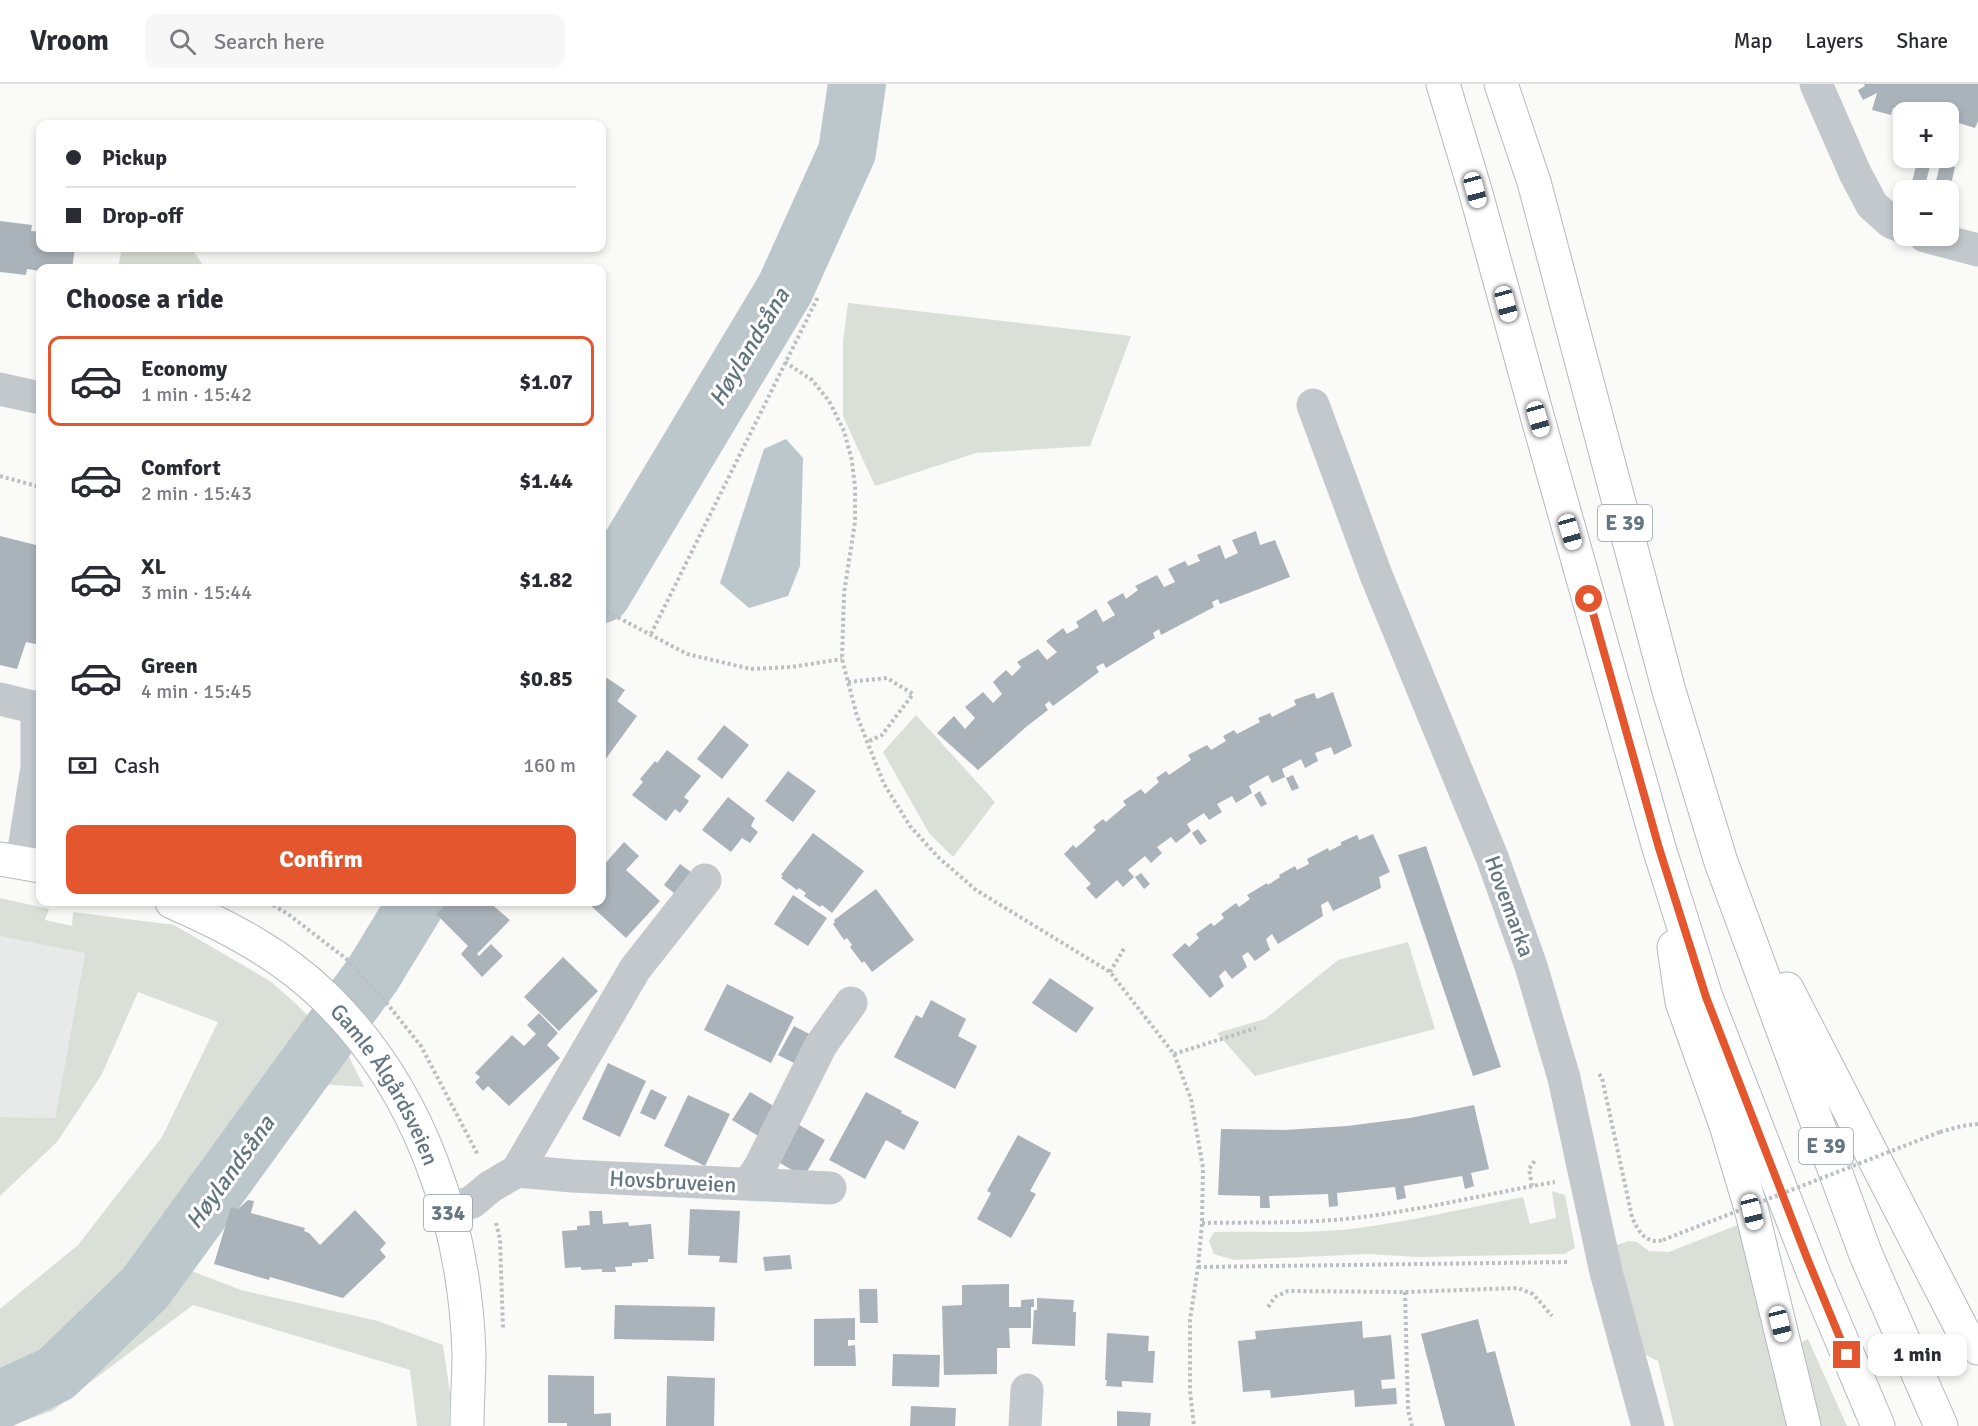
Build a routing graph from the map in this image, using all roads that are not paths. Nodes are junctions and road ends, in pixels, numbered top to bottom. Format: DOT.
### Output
graph roads {
  1 [pos="1443,84"];
  2 [pos="1501,84"];
  3 [pos="1816,84"];
  4 [pos="1893,223"];
  5 [pos="1959,245"];
  6 [pos="1978,250"];
  7 [pos="0,388"];
  8 [pos="36,397"];
  9 [pos="1313,405"];
  10 [pos="0,699"];
  11 [pos="36,706"];
  12 [pos="36,773"];
  13 [pos="1659,848"];
  14 [pos="21,862"];
  15 [pos="1721,862"];
  16 [pos="705,880"];
  17 [pos="181,906"];
  18 [pos="851,1004"];
  19 [pos="517,1171"];
  20 [pos="748,1184"];
  21 [pos="830,1188"];
  22 [pos="448,1210"];
  23 [pos="1978,1348"];
  24 [pos="1026,1390"];
  25 [pos="467,1426"];
  26 [pos="1025,1426"];
  27 [pos="1648,1426"];
  28 [pos="1804,1426"];
  29 [pos="1878,1426"];
  30 [pos="1941,1426"];
  1 -- 13 [label="main road, E 39"];
  2 -- 15 [label="main road, E 39"];
  3 -- 4 [label="street"];
  5 -- 6 [label="street"];
  7 -- 8 [label="street"];
  9 -- 27 [label="street, Hovemarka"];
  10 -- 11 [label="street"];
  12 -- 14 [label="street"];
  13 -- 28 [label="main road, E 39"];
  13 -- 29 [label="main road, E 39"];
  15 -- 23 [label="main road, E 39"];
  15 -- 30 [label="main road, E 39"];
  16 -- 19 [label="street"];
  17 -- 22 [label="main road, Gamle Ålgårdsveien / 334"];
  18 -- 20 [label="street"];
  19 -- 20 [label="street, Hovsbruveien"];
  19 -- 22 [label="street"];
  20 -- 21 [label="street, Hovsbruveien"];
  22 -- 25 [label="main road, Gamle Ålgårdsveien / 334"];
  24 -- 26 [label="street"];
}
